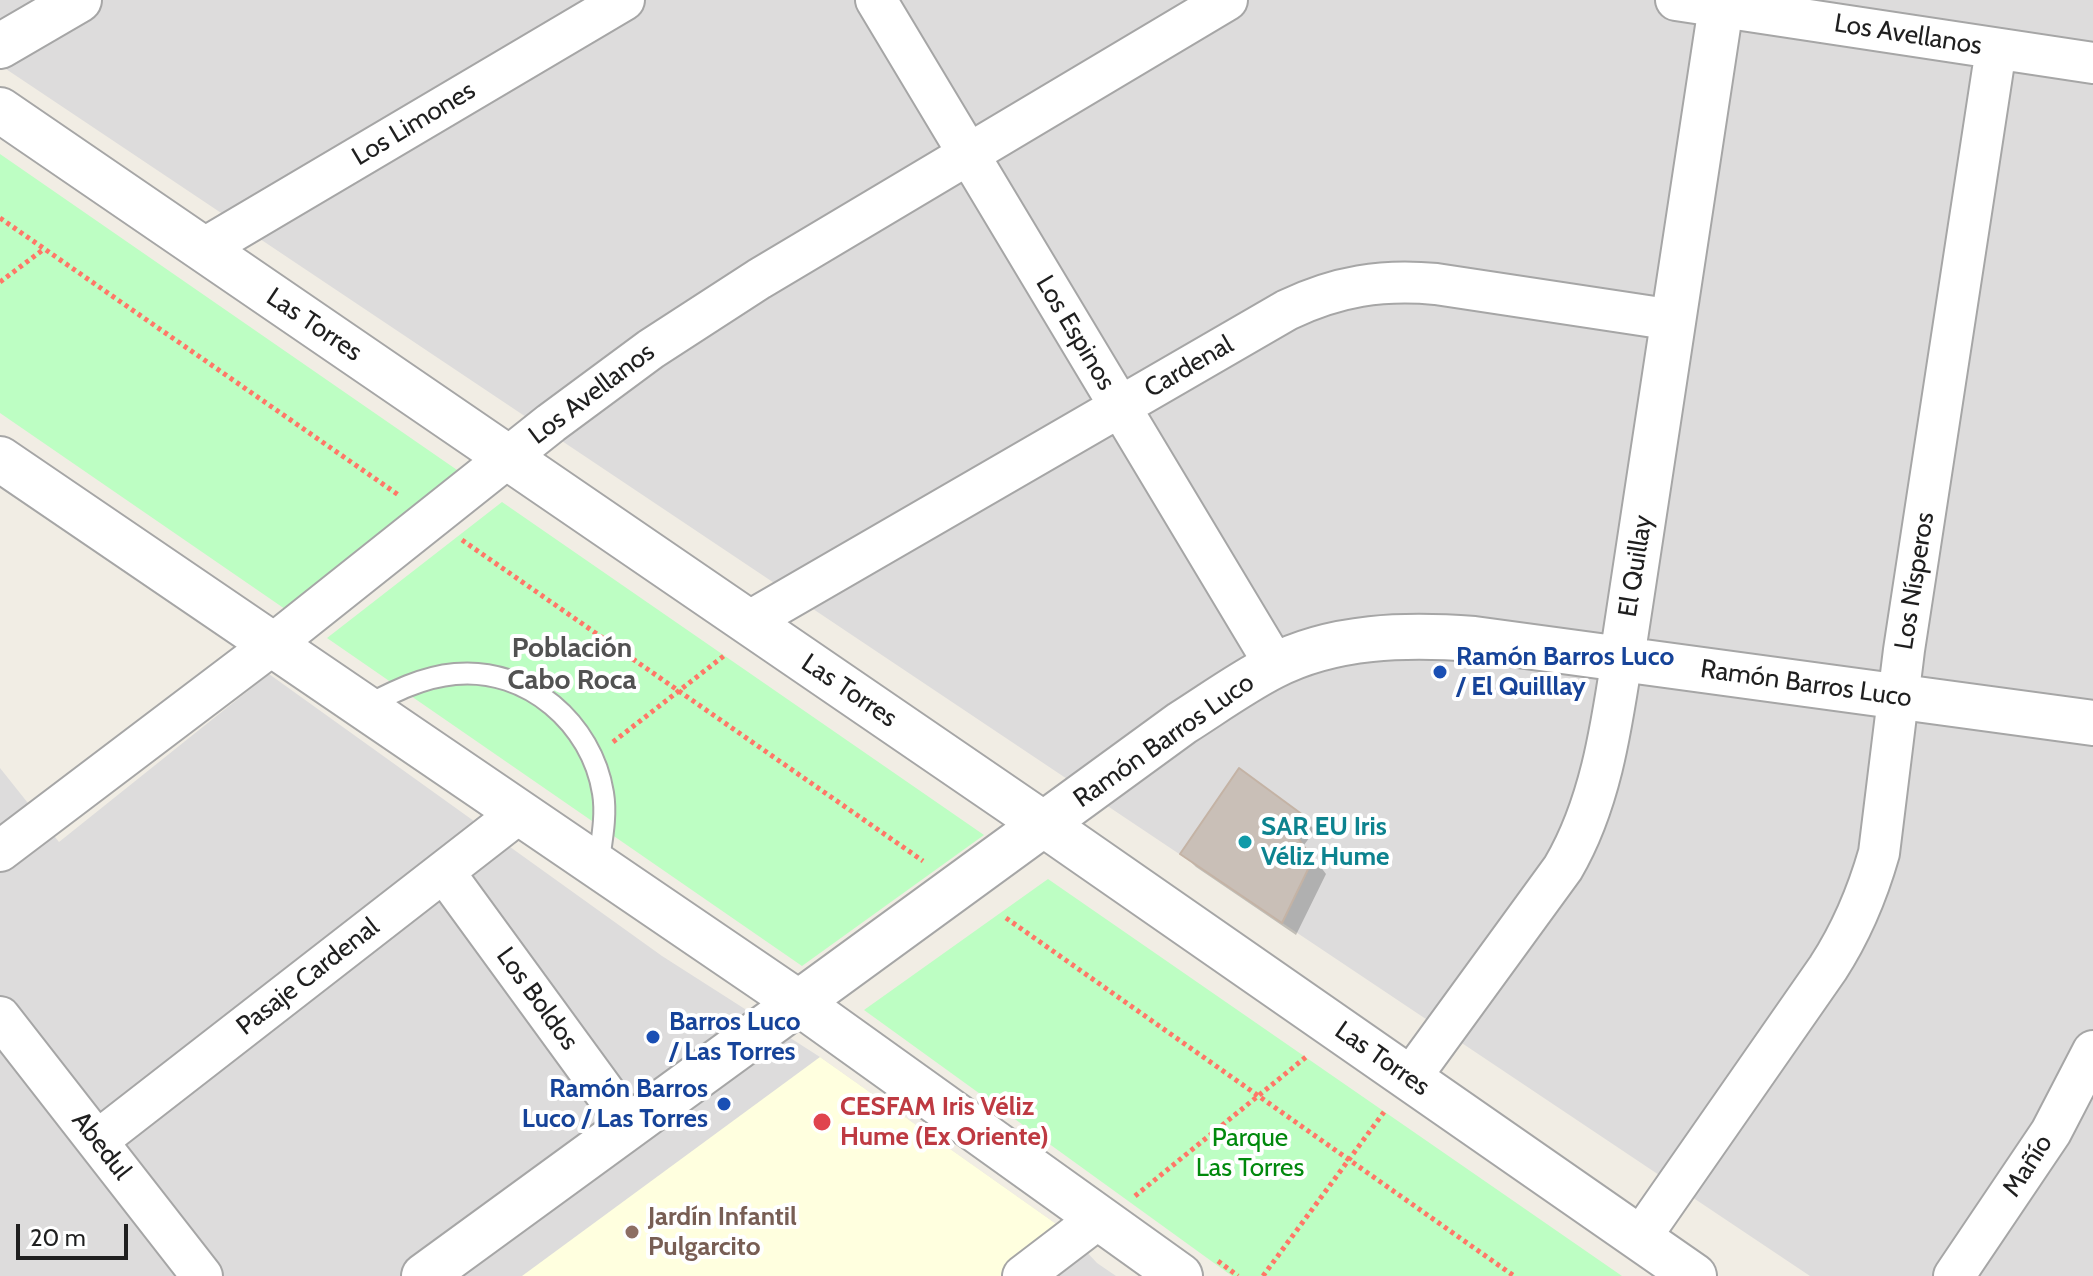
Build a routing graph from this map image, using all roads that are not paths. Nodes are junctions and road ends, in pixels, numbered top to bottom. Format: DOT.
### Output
graph roads {
  1 [pos="79,0"];
  2 [pos="624,0"];
  3 [pos="876,0"];
  4 [pos="1227,0"];
  5 [pos="1676,0"];
  6 [pos="1721,3"];
  7 [pos="0,46"];
  8 [pos="1996,49"];
  9 [pos="2093,63"];
  10 [pos="0,110"];
  11 [pos="968,154"];
  12 [pos="203,249"];
  13 [pos="1674,320"];
  14 [pos="1120,407"];
  15 [pos="509,458"];
  16 [pos="0,459"];
  17 [pos="738,638"];
  18 [pos="272,645"];
  19 [pos="1622,658"];
  20 [pos="1275,665"];
  21 [pos="1898,696"];
  22 [pos="364,707"];
  23 [pos="2093,723"];
  24 [pos="519,813"];
  25 [pos="1045,825"];
  26 [pos="0,851"];
  27 [pos="598,867"];
  28 [pos="444,872"];
  29 [pos="799,1003"];
  30 [pos="0,1017"];
  31 [pos="2093,1051"];
  32 [pos="1397,1095"];
  33 [pos="630,1127"];
  34 [pos="97,1141"];
  35 [pos="1115,1208"];
  36 [pos="1640,1238"];
  37 [pos="202,1276"];
  38 [pos="424,1276"];
  39 [pos="1023,1276"];
  40 [pos="1180,1276"];
  41 [pos="1694,1276"];
  42 [pos="1954,1276"];
  1 -- 7 [label="street"];
  2 -- 12 [label="street, Los Limones"];
  3 -- 11 [label="street, Los Espinos"];
  4 -- 11 [label="street, Los Avellanos"];
  5 -- 6 [label="street, Los Avellanos"];
  6 -- 8 [label="street, Los Avellanos"];
  6 -- 13 [label="street, El Quillay"];
  8 -- 9 [label="street, Los Avellanos"];
  8 -- 21 [label="street, Los Nísperos"];
  10 -- 12 [label="street, Las Torres"];
  11 -- 14 [label="street, Los Espinos"];
  11 -- 15 [label="street, Los Avellanos"];
  12 -- 15 [label="street, Las Torres"];
  13 -- 14 [label="street, Cardenal"];
  13 -- 19 [label="street, El Quillay"];
  14 -- 17 [label="street, Cardenal"];
  14 -- 20 [label="street, Los Espinos"];
  15 -- 17 [label="street, Las Torres"];
  15 -- 18 [label="street, Los Avellanos"];
  16 -- 18 [label="street"];
  17 -- 25 [label="street, Las Torres"];
  18 -- 22 [label="street"];
  18 -- 26 [label="street, Los Avellanos"];
  19 -- 20 [label="street, Ramón Barros Luco"];
  19 -- 21 [label="street, Ramón Barros Luco"];
  19 -- 32 [label="street, El Quillay"];
  20 -- 25 [label="street, Ramón Barros Luco"];
  21 -- 23 [label="street, Ramón Barros Luco"];
  21 -- 36 [label="street, Los Nísperos"];
  22 -- 24 [label="street"];
  22 -- 27 [label="lane"];
  24 -- 27 [label="street"];
  24 -- 28 [label="street, Pasaje Cardenal"];
  25 -- 29 [label="street, Ramón Barros Luco"];
  25 -- 32 [label="street, Las Torres"];
  27 -- 29 [label="street"];
  28 -- 33 [label="street, Los Boldos"];
  28 -- 34 [label="street, Pasaje Cardenal"];
  29 -- 33 [label="street, Ramón Barros Luco"];
  29 -- 35 [label="street"];
  30 -- 34 [label="street, Abedul"];
  31 -- 42 [label="street, Mañío"];
  32 -- 36 [label="street, Las Torres"];
  33 -- 38 [label="street, Ramón Barros Luco"];
  34 -- 37 [label="street, Abedul"];
  35 -- 39 [label="street"];
  35 -- 40 [label="street"];
  36 -- 41 [label="street, Las Torres"];
}
